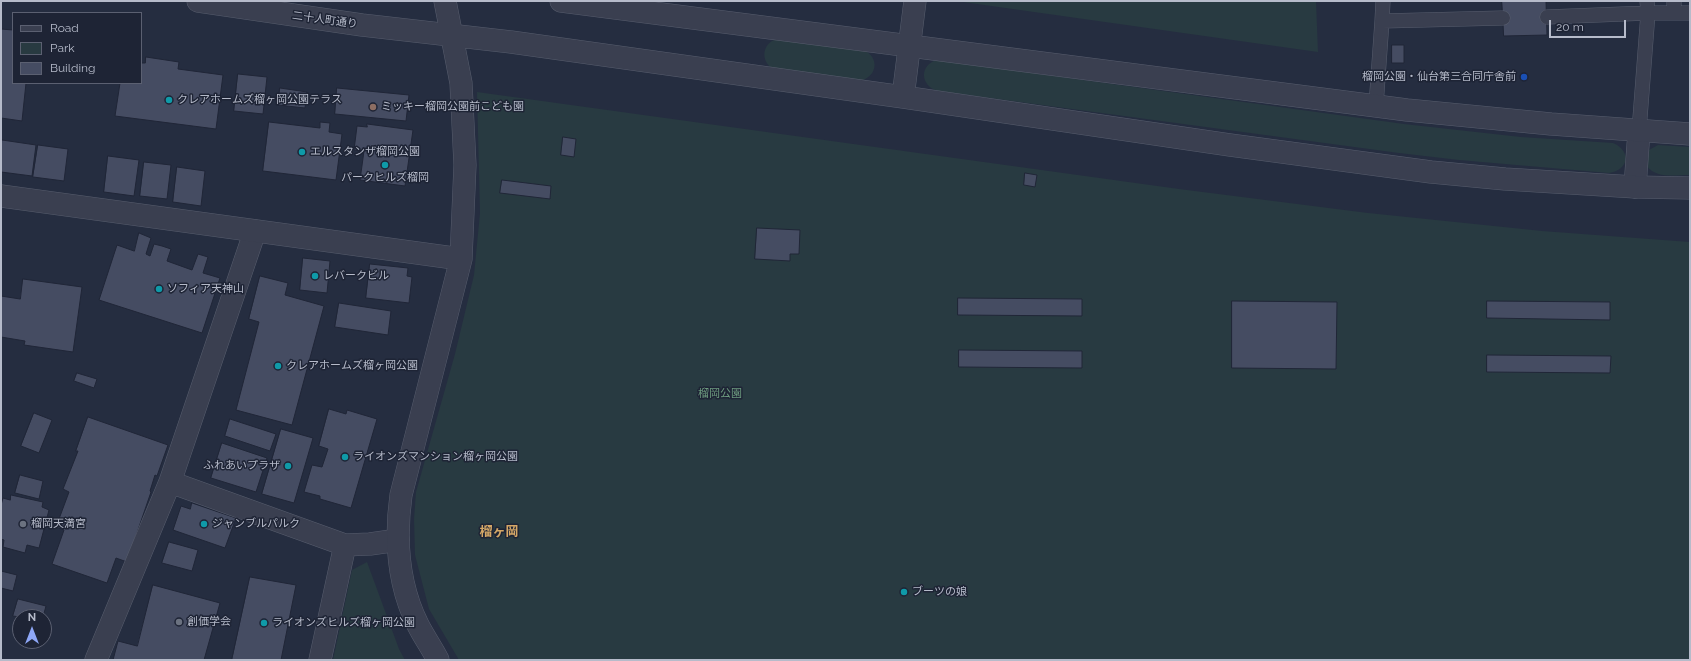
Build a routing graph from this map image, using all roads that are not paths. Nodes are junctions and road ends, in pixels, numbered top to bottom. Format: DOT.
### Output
graph roads {
  1 [pos="198,1"];
  2 [pos="445,1"];
  3 [pos="561,1"];
  4 [pos="915,1"];
  5 [pos="1382,1"];
  6 [pos="654,7"];
  7 [pos="1648,7"];
  8 [pos="1674,7"];
  9 [pos="1690,13"];
  10 [pos="1547,17"];
  11 [pos="1503,18"];
  12 [pos="1382,21"];
  13 [pos="452,36"];
  14 [pos="910,45"];
  15 [pos="903,96"];
  16 [pos="1376,106"];
  17 [pos="1639,131"];
  18 [pos="1690,134"];
  19 [pos="1634,187"];
  20 [pos="1690,188"];
  21 [pos="1,196"];
  22 [pos="255,231"];
  23 [pos="461,259"];
  24 [pos="170,482"];
  25 [pos="398,540"];
  26 [pos="345,545"];
  27 [pos="96,660"];
  28 [pos="320,660"];
  29 [pos="438,660"];
  1 -- 13 [label="street, 二十人町通り"];
  2 -- 13 [label="street"];
  3 -- 6 [label="street"];
  4 -- 14 [label="street"];
  5 -- 12 [label="lane"];
  6 -- 14 [label="street"];
  7 -- 8 [label="lane"];
  7 -- 10 [label="lane"];
  7 -- 17 [label="lane"];
  8 -- 9 [label="lane"];
  11 -- 12 [label="lane"];
  12 -- 16 [label="lane"];
  13 -- 15 [label="street, 二十人町通り"];
  13 -- 23 [label="street"];
  14 -- 15 [label="street"];
  14 -- 16 [label="street"];
  15 -- 19 [label="street, 二十人町通り"];
  16 -- 17 [label="street"];
  17 -- 18 [label="street"];
  17 -- 19 [label="street"];
  19 -- 20 [label="street, 二十人町通り"];
  21 -- 22 [label="street"];
  22 -- 23 [label="street"];
  22 -- 24 [label="street"];
  23 -- 25 [label="street"];
  24 -- 26 [label="street"];
  24 -- 27 [label="street"];
  25 -- 26 [label="street"];
  25 -- 29 [label="street"];
  26 -- 28 [label="street"];
}
